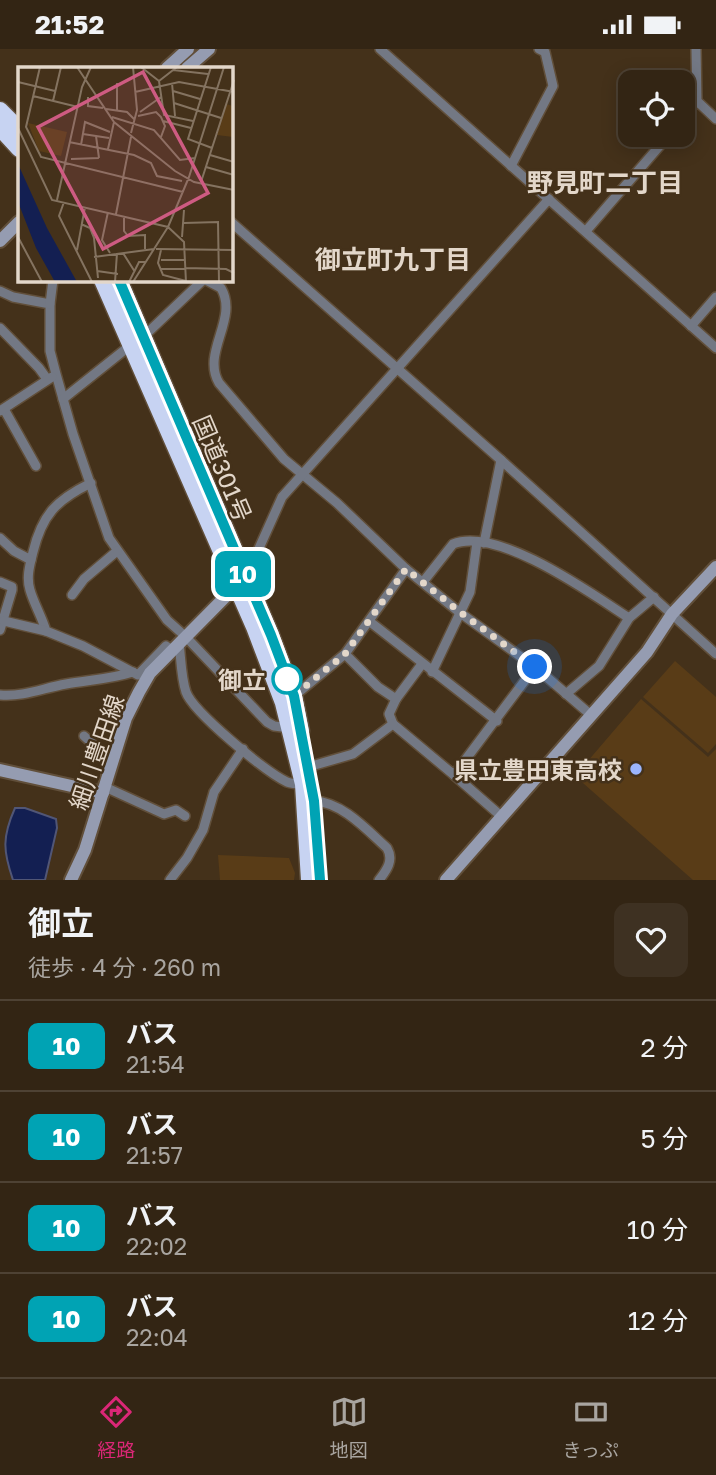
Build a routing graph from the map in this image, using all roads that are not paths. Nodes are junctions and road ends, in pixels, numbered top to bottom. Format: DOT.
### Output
graph roads {
  1 [pos="188,49"];
  2 [pos="209,49"];
  3 [pos="380,49"];
  4 [pos="539,49"];
  5 [pos="696,49"];
  6 [pos="168,67"];
  7 [pos="188,67"];
  8 [pos="696,101"];
  9 [pos="0,110"];
  10 [pos="716,119"];
  11 [pos="6,131"];
  12 [pos="659,147"];
  13 [pos="18,148"];
  14 [pos="511,166"];
  15 [pos="549,199"];
  16 [pos="18,223"];
  17 [pos="233,224"];
  18 [pos="586,231"];
  19 [pos="0,241"];
  20 [pos="53,282"];
  21 [pos="103,282"];
  22 [pos="120,282"];
  23 [pos="203,282"];
  24 [pos="209,282"];
  25 [pos="0,291"];
  26 [pos="716,297"];
  27 [pos="50,304"];
  28 [pos="691,326"];
  29 [pos="0,328"];
  30 [pos="137,341"];
  31 [pos="716,348"];
  32 [pos="397,367"];
  33 [pos="56,374"];
  34 [pos="47,379"];
  35 [pos="63,399"];
  36 [pos="2,410"];
  37 [pos="502,460"];
  38 [pos="36,465"];
  39 [pos="303,475"];
  40 [pos="91,484"];
  41 [pos="0,538"];
  42 [pos="480,542"];
  43 [pos="117,551"];
  44 [pos="31,560"];
  45 [pos="716,566"];
  46 [pos="406,569"];
  47 [pos="0,582"];
  48 [pos="240,582"];
  49 [pos="423,582"];
  50 [pos="72,595"];
  51 [pos="654,597"];
  52 [pos="460,612"];
  53 [pos="672,614"];
  54 [pos="629,618"];
  55 [pos="369,621"];
  56 [pos="2,626"];
  57 [pos="46,631"];
  58 [pos="179,643"];
  59 [pos="345,654"];
  60 [pos="716,654"];
  61 [pos="422,664"];
  62 [pos="535,667"];
  63 [pos="133,672"];
  64 [pos="432,672"];
  65 [pos="566,694"];
  66 [pos="0,695"];
  67 [pos="294,696"];
  68 [pos="396,699"];
  69 [pos="591,716"];
  70 [pos="497,721"];
  71 [pos="393,724"];
  72 [pos="290,728"];
  73 [pos="84,736"];
  74 [pos="243,750"];
  75 [pos="112,761"];
  76 [pos="308,767"];
  77 [pos="0,770"];
  78 [pos="454,775"];
  79 [pos="303,784"];
  80 [pos="104,790"];
  81 [pos="314,801"];
  82 [pos="185,815"];
  83 [pos="501,816"];
  84 [pos="71,880"];
  85 [pos="170,880"];
  86 [pos="309,880"];
  87 [pos="320,880"];
  88 [pos="379,880"];
  89 [pos="447,880"];
  1 -- 6 [label="street"];
  2 -- 7 [label="street"];
  3 -- 14 [label="street"];
  4 -- 14 [label="street"];
  5 -- 8 [label="street"];
  8 -- 10 [label="street"];
  9 -- 11 [label="highway"];
  11 -- 13 [label="highway"];
  12 -- 18 [label="street"];
  14 -- 15 [label="street"];
  15 -- 18 [label="street"];
  15 -- 32 [label="street"];
  16 -- 19 [label="street"];
  17 -- 32 [label="street"];
  18 -- 28 [label="street"];
  20 -- 27 [label="street"];
  21 -- 30 [label="highway, 国道301号"];
  22 -- 30 [label="highway, 国道301号"];
  23 -- 30 [label="street"];
  24 -- 39 [label="street"];
  25 -- 27 [label="street"];
  26 -- 28 [label="street"];
  27 -- 33 [label="street"];
  28 -- 31 [label="street"];
  29 -- 34 [label="street"];
  30 -- 35 [label="street"];
  30 -- 48 [label="highway, 国道301号"];
  32 -- 37 [label="street"];
  32 -- 39 [label="street"];
  33 -- 34 [label="street"];
  33 -- 35 [label="street"];
  34 -- 36 [label="street"];
  35 -- 40 [label="street"];
  36 -- 38 [label="street"];
  37 -- 42 [label="street"];
  37 -- 51 [label="street"];
  39 -- 46 [label="street"];
  39 -- 48 [label="street"];
  40 -- 43 [label="street"];
  40 -- 44 [label="street"];
  41 -- 44 [label="street"];
  42 -- 49 [label="street"];
  42 -- 52 [label="street"];
  42 -- 54 [label="street"];
  43 -- 50 [label="street"];
  43 -- 58 [label="street"];
  44 -- 57 [label="street"];
  45 -- 53 [label="street"];
  46 -- 49 [label="street"];
  46 -- 55 [label="street"];
  47 -- 56 [label="street"];
  48 -- 58 [label="street, 細川豊田線"];
  48 -- 67 [label="highway, 国道301号"];
  48 -- 72 [label="highway, 国道301号"];
  49 -- 52 [label="street"];
  51 -- 53 [label="street"];
  51 -- 54 [label="street"];
  52 -- 62 [label="street"];
  52 -- 64 [label="street"];
  53 -- 60 [label="street"];
  53 -- 69 [label="street"];
  54 -- 65 [label="street"];
  55 -- 59 [label="street"];
  55 -- 61 [label="street"];
  56 -- 57 [label="street"];
  57 -- 63 [label="street"];
  58 -- 63 [label="street"];
  58 -- 72 [label="street"];
  58 -- 74 [label="street"];
  58 -- 75 [label="street, 細川豊田線"];
  59 -- 67 [label="street"];
  59 -- 68 [label="street"];
  61 -- 64 [label="street"];
  61 -- 68 [label="street"];
  62 -- 65 [label="street"];
  62 -- 70 [label="street"];
  63 -- 66 [label="street"];
  64 -- 70 [label="street"];
  65 -- 69 [label="street"];
  67 -- 76 [label="highway, 国道301号"];
  68 -- 71 [label="street"];
  69 -- 83 [label="street"];
  70 -- 78 [label="street"];
  71 -- 76 [label="street"];
  71 -- 78 [label="street"];
  72 -- 79 [label="highway, 国道301号"];
  73 -- 75 [label="street"];
  74 -- 79 [label="street"];
  74 -- 85 [label="street"];
  75 -- 80 [label="street, 細川豊田線"];
  76 -- 81 [label="highway, 国道301号"];
  77 -- 80 [label="street"];
  78 -- 83 [label="street"];
  79 -- 86 [label="highway, 国道301号"];
  80 -- 82 [label="street"];
  80 -- 84 [label="street, 細川豊田線"];
  81 -- 87 [label="highway, 国道301号"];
  81 -- 88 [label="street"];
  83 -- 89 [label="street"];
}
